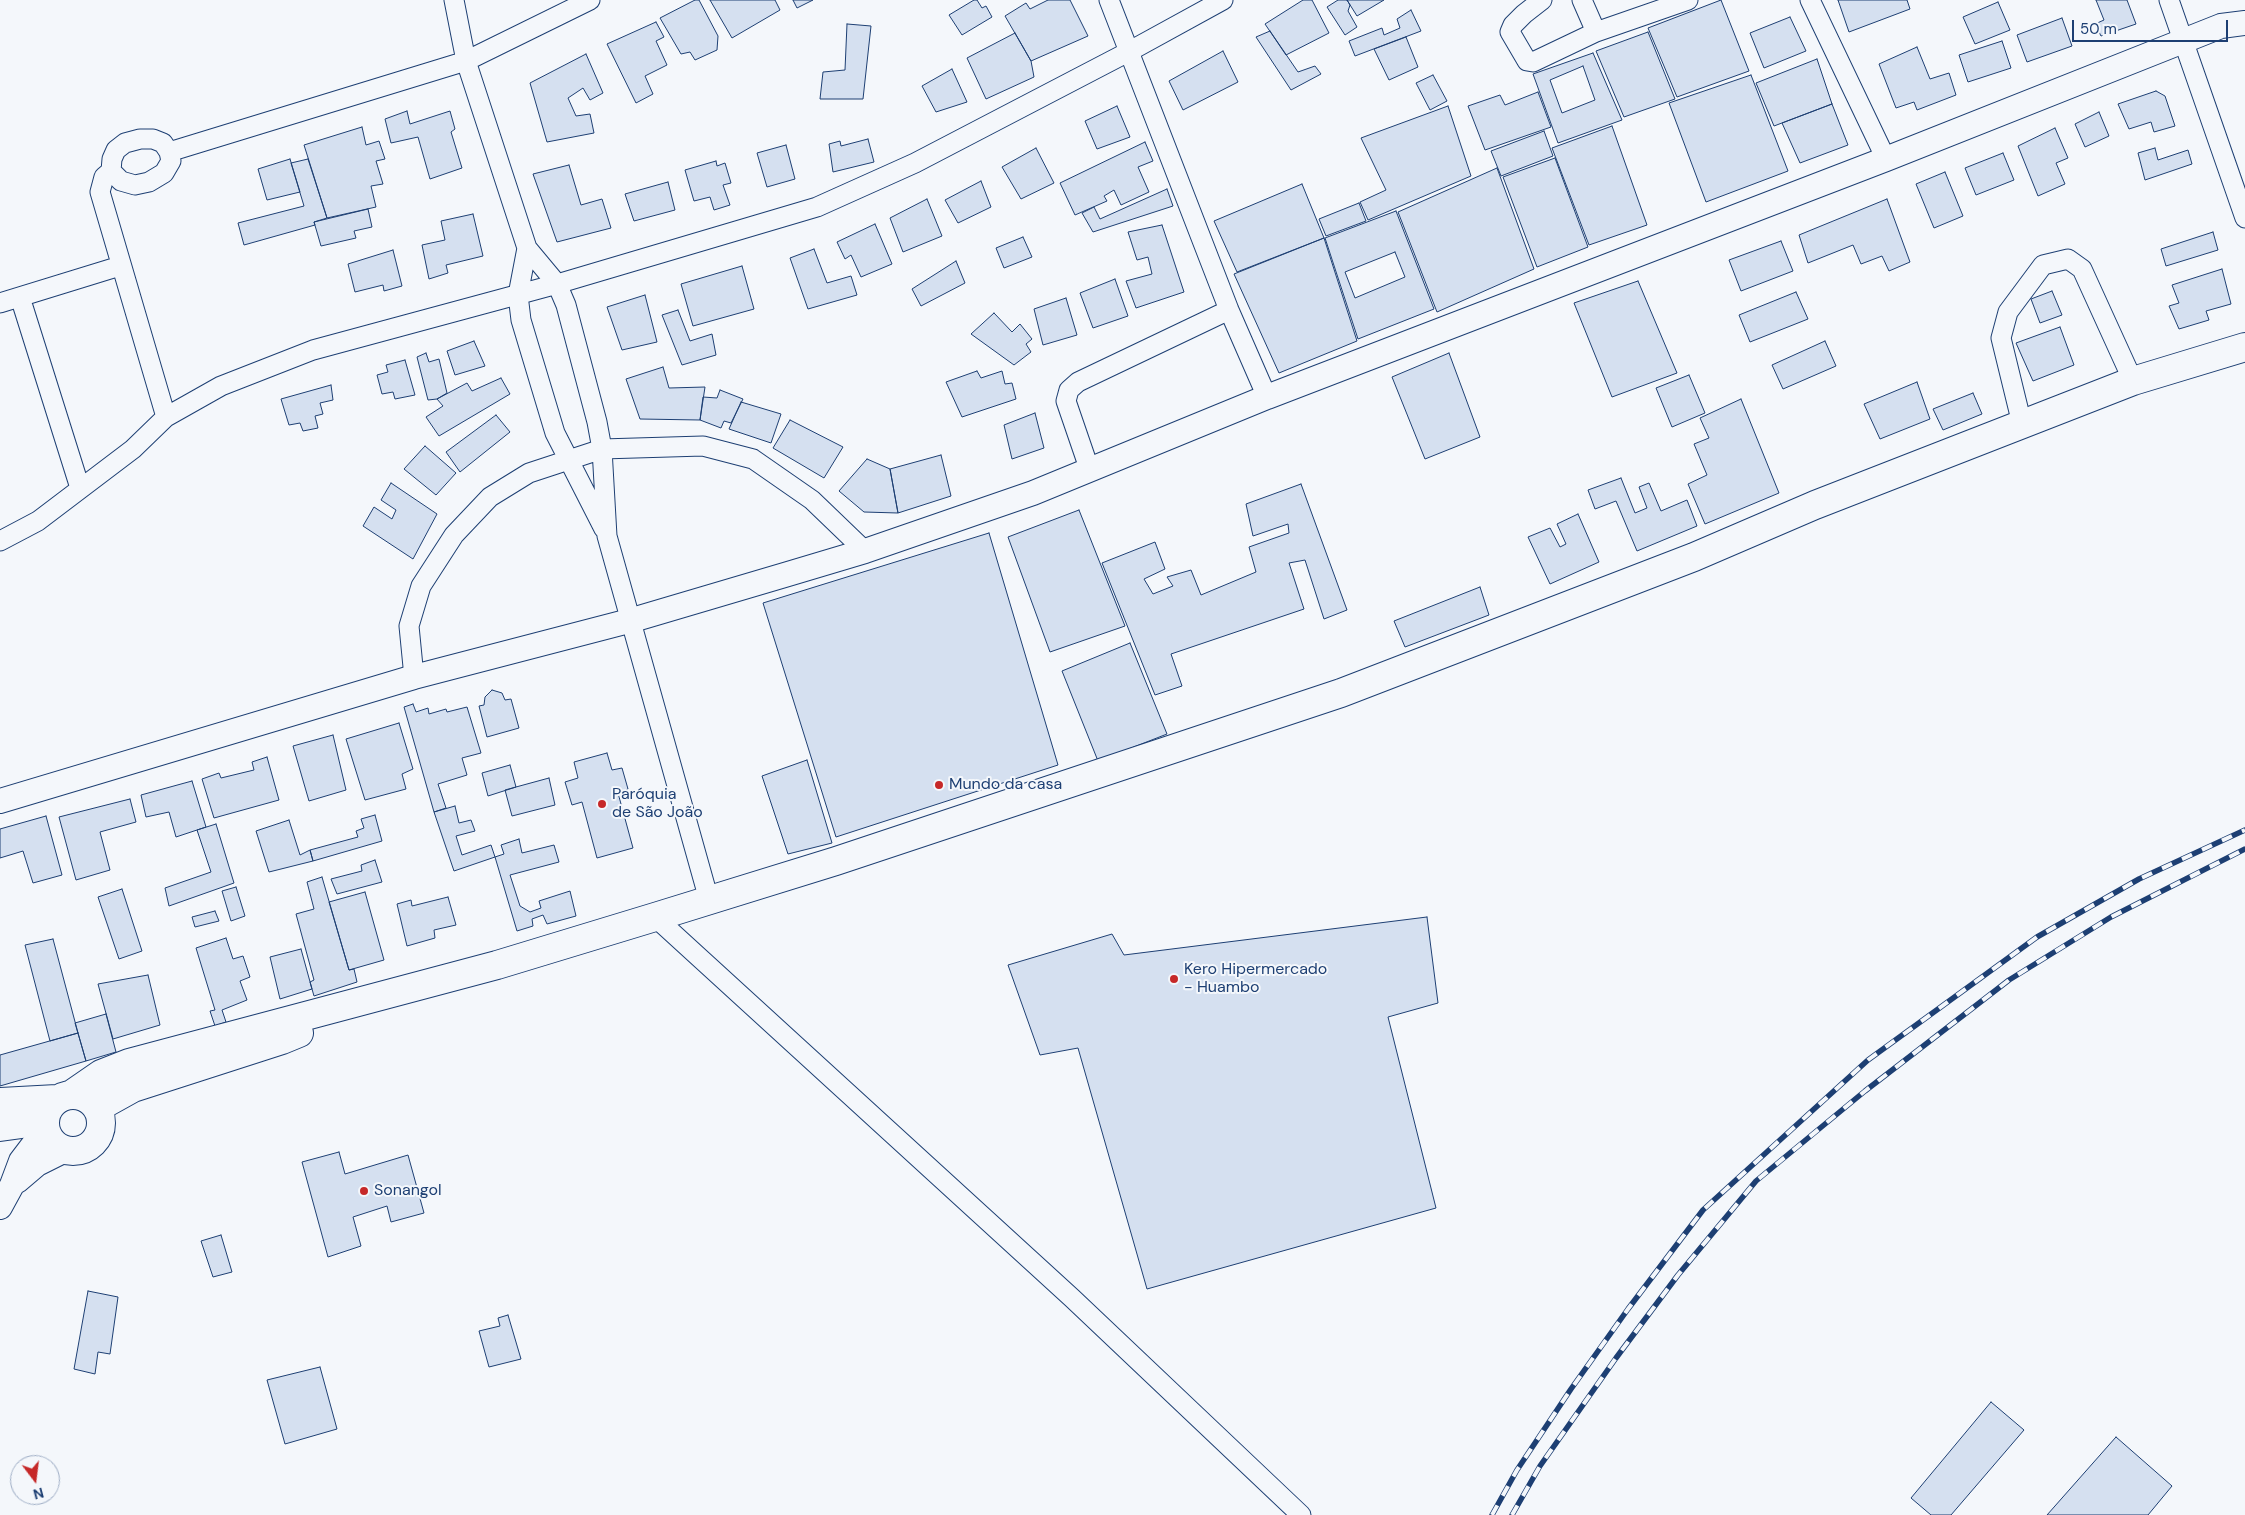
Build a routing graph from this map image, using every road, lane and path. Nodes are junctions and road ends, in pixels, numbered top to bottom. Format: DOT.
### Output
graph roads {
  1 [pos="454,0"];
  2 [pos="590,0"];
  3 [pos="1109,0"];
  4 [pos="1222,0"];
  5 [pos="1542,0"];
  6 [pos="1582,0"];
  7 [pos="1688,0"];
  8 [pos="1810,0"];
  9 [pos="2169,0"];
  10 [pos="2245,24"];
  11 [pos="1596,32"];
  12 [pos="2183,41"];
  13 [pos="1130,51"];
  14 [pos="466,61"];
  15 [pos="169,152"];
  16 [pos="1886,159"];
  17 [pos="111,171"];
  18 [pos="2245,218"];
  19 [pos="527,248"];
  20 [pos="120,266"];
  21 [pos="557,284"];
  22 [pos="518,295"];
  23 [pos="20,297"];
  24 [pos="0,303"];
  25 [pos="1229,310"];
  26 [pos="2245,347"];
  27 [pos="2133,380"];
  28 [pos="1267,397"];
  29 [pos="166,417"];
  30 [pos="2022,424"];
  31 [pos="602,449"];
  32 [pos="568,460"];
  33 [pos="1090,471"];
  34 [pos="80,488"];
  35 [pos="607,536"];
  36 [pos="0,541"];
  37 [pos="865,551"];
  38 [pos="629,621"];
  39 [pos="414,677"];
  40 [pos="0,801"];
  41 [pos="708,900"];
  42 [pos="655,917"];
  43 [pos="361,1000"];
  44 [pos="0,1102"];
  45 [pos="97,1108"];
  46 [pos="57,1120"];
  47 [pos="0,1127"];
  48 [pos="0,1207"];
  49 [pos="1301,1515"];
  1 -- 14 [label="street"];
  2 -- 14 [label="street"];
  3 -- 13 [label="street"];
  4 -- 13 [label="street"];
  5 -- 11 [label="street"];
  6 -- 11 [label="street"];
  7 -- 11 [label="street"];
  8 -- 16 [label="street"];
  9 -- 12 [label="street"];
  10 -- 12 [label="street"];
  12 -- 16 [label="street"];
  12 -- 18 [label="street"];
  13 -- 21 [label="street"];
  13 -- 25 [label="street"];
  14 -- 15 [label="street"];
  14 -- 19 [label="street"];
  15 -- 17 [label="street"];
  15 -- 17 [label="street"];
  16 -- 28 [label="street"];
  17 -- 20 [label="street"];
  19 -- 21 [label="street"];
  19 -- 22 [label="street"];
  20 -- 23 [label="street"];
  20 -- 29 [label="street"];
  21 -- 22 [label="street"];
  21 -- 31 [label="street"];
  22 -- 29 [label="street"];
  22 -- 32 [label="street"];
  23 -- 24 [label="street"];
  23 -- 34 [label="street"];
  25 -- 28 [label="street"];
  25 -- 33 [label="street"];
  26 -- 27 [label="main road"];
  27 -- 30 [label="main road"];
  27 -- 30 [label="street"];
  28 -- 33 [label="street"];
  29 -- 34 [label="street"];
  30 -- 41 [label="main road"];
  31 -- 32 [label="street"];
  31 -- 35 [label="street"];
  31 -- 37 [label="street"];
  32 -- 35 [label="street"];
  32 -- 39 [label="street"];
  33 -- 37 [label="street"];
  34 -- 36 [label="street"];
  35 -- 38 [label="street"];
  37 -- 38 [label="street"];
  38 -- 39 [label="street"];
  38 -- 41 [label="street"];
  39 -- 40 [label="street"];
  41 -- 42 [label="main road"];
  42 -- 43 [label="main road"];
  42 -- 49 [label="street"];
  43 -- 45 [label="main road"];
  43 -- 46 [label="main road"];
  44 -- 46 [label="main road"];
  45 -- 46 [label="main road"];
  45 -- 46 [label="main road"];
  46 -- 47 [label="main road"];
  46 -- 48 [label="street"];
}
